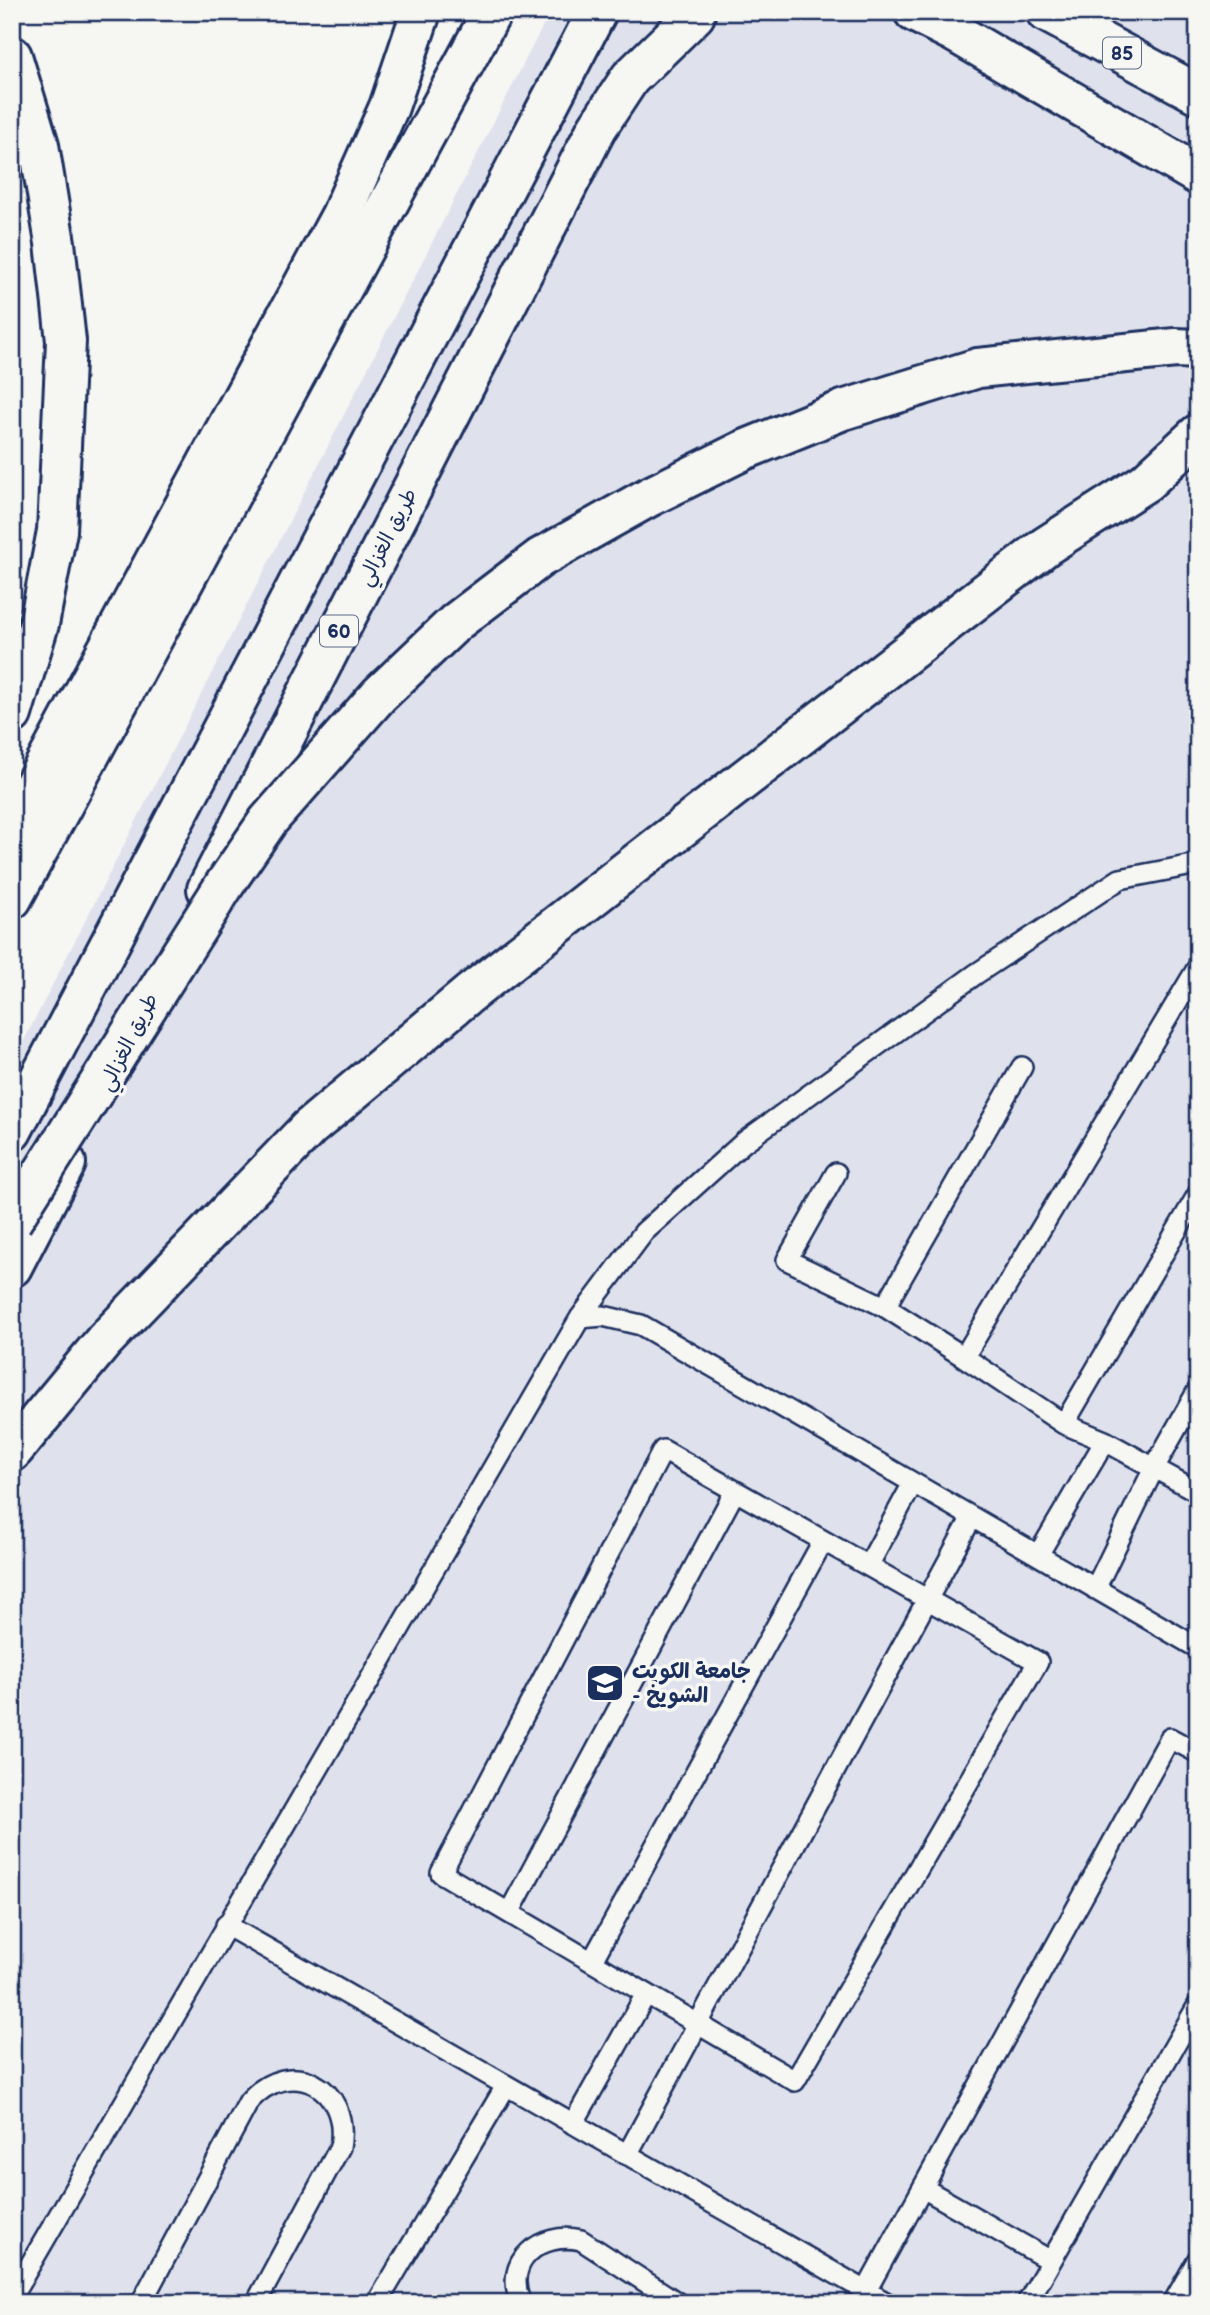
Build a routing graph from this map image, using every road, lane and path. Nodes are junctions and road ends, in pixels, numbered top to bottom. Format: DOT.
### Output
graph roads {
  1 [pos="421,12"];
  2 [pos="492,12"];
  3 [pos="597,12"];
  4 [pos="914,12"];
  5 [pos="1046,12"];
  6 [pos="698,13"];
  7 [pos="12,56"];
  8 [pos="1198,94"];
  9 [pos="1198,175"];
  10 [pos="1198,349"];
  11 [pos="1198,434"];
  12 [pos="12,714"];
  13 [pos="12,827"];
  14 [pos="1198,864"];
  15 [pos="12,899"];
  16 [pos="1198,967"];
  17 [pos="1023,1067"];
  18 [pos="12,1131"];
  19 [pos="836,1173"];
  20 [pos="1198,1194"];
  21 [pos="12,1222"];
  22 [pos="12,1267"];
  23 [pos="885,1307"];
  24 [pos="580,1318"];
  25 [pos="964,1357"];
  26 [pos="1198,1390"];
  27 [pos="1064,1424"];
  28 [pos="1105,1441"];
  29 [pos="12,1452"];
  30 [pos="1154,1468"];
  31 [pos="912,1485"];
  32 [pos="735,1491"];
  33 [pos="1198,1492"];
  34 [pos="972,1517"];
  35 [pos="823,1541"];
  36 [pos="1038,1555"];
  37 [pos="868,1566"];
  38 [pos="1095,1588"];
  39 [pos="928,1600"];
  40 [pos="1198,1648"];
  41 [pos="1198,1753"];
  42 [pos="509,1913"];
  43 [pos="226,1925"];
  44 [pos="592,1961"];
  45 [pos="646,1994"];
  46 [pos="1198,2005"];
  47 [pos="699,2025"];
  48 [pos="506,2086"];
  49 [pos="573,2124"];
  50 [pos="627,2155"];
  51 [pos="923,2188"];
  52 [pos="1198,2259"];
  53 [pos="1051,2261"];
  54 [pos="866,2291"];
  55 [pos="12,2296"];
  56 [pos="141,2303"];
  57 [pos="256,2303"];
  58 [pos="377,2303"];
  59 [pos="520,2303"];
  60 [pos="678,2303"];
  61 [pos="887,2303"];
  62 [pos="1027,2303"];
  63 [pos="1173,2303"];
  1 -- 13 [label="main road"];
  2 -- 15 [label="main road"];
  3 -- 18 [label="main road"];
  4 -- 9 [label="main road"];
  5 -- 8 [label="main road, 85"];
  6 -- 22 [label="main road, طريق الغزالي / 60"];
  7 -- 12 [label="main road"];
  10 -- 21 [label="main road, bridge"];
  11 -- 29 [label="main road"];
  14 -- 24 [label="lane"];
  16 -- 25 [label="lane"];
  17 -- 23 [label="lane"];
  19 -- 23 [label="lane"];
  20 -- 27 [label="lane"];
  23 -- 25 [label="lane"];
  24 -- 31 [label="lane"];
  24 -- 43 [label="lane"];
  25 -- 27 [label="lane"];
  26 -- 30 [label="lane"];
  27 -- 28 [label="lane"];
  28 -- 30 [label="lane"];
  28 -- 36 [label="lane"];
  30 -- 33 [label="lane"];
  30 -- 38 [label="lane"];
  31 -- 34 [label="lane"];
  31 -- 37 [label="lane"];
  32 -- 35 [label="lane"];
  32 -- 42 [label="lane"];
  32 -- 42 [label="lane"];
  34 -- 36 [label="lane"];
  34 -- 39 [label="lane"];
  35 -- 37 [label="lane"];
  35 -- 44 [label="lane"];
  36 -- 38 [label="lane"];
  37 -- 39 [label="lane"];
  38 -- 40 [label="lane"];
  39 -- 47 [label="lane"];
  39 -- 47 [label="lane"];
  41 -- 51 [label="lane"];
  42 -- 44 [label="lane"];
  43 -- 48 [label="lane"];
  43 -- 55 [label="lane"];
  44 -- 45 [label="lane"];
  45 -- 47 [label="lane"];
  45 -- 49 [label="lane"];
  46 -- 53 [label="lane"];
  47 -- 50 [label="lane"];
  48 -- 49 [label="lane"];
  48 -- 58 [label="lane"];
  49 -- 50 [label="lane"];
  50 -- 54 [label="lane"];
  51 -- 53 [label="lane"];
  51 -- 54 [label="lane"];
  52 -- 63 [label="lane"];
  53 -- 62 [label="lane"];
  54 -- 61 [label="lane"];
  56 -- 57 [label="lane"];
  59 -- 60 [label="lane"];
}
